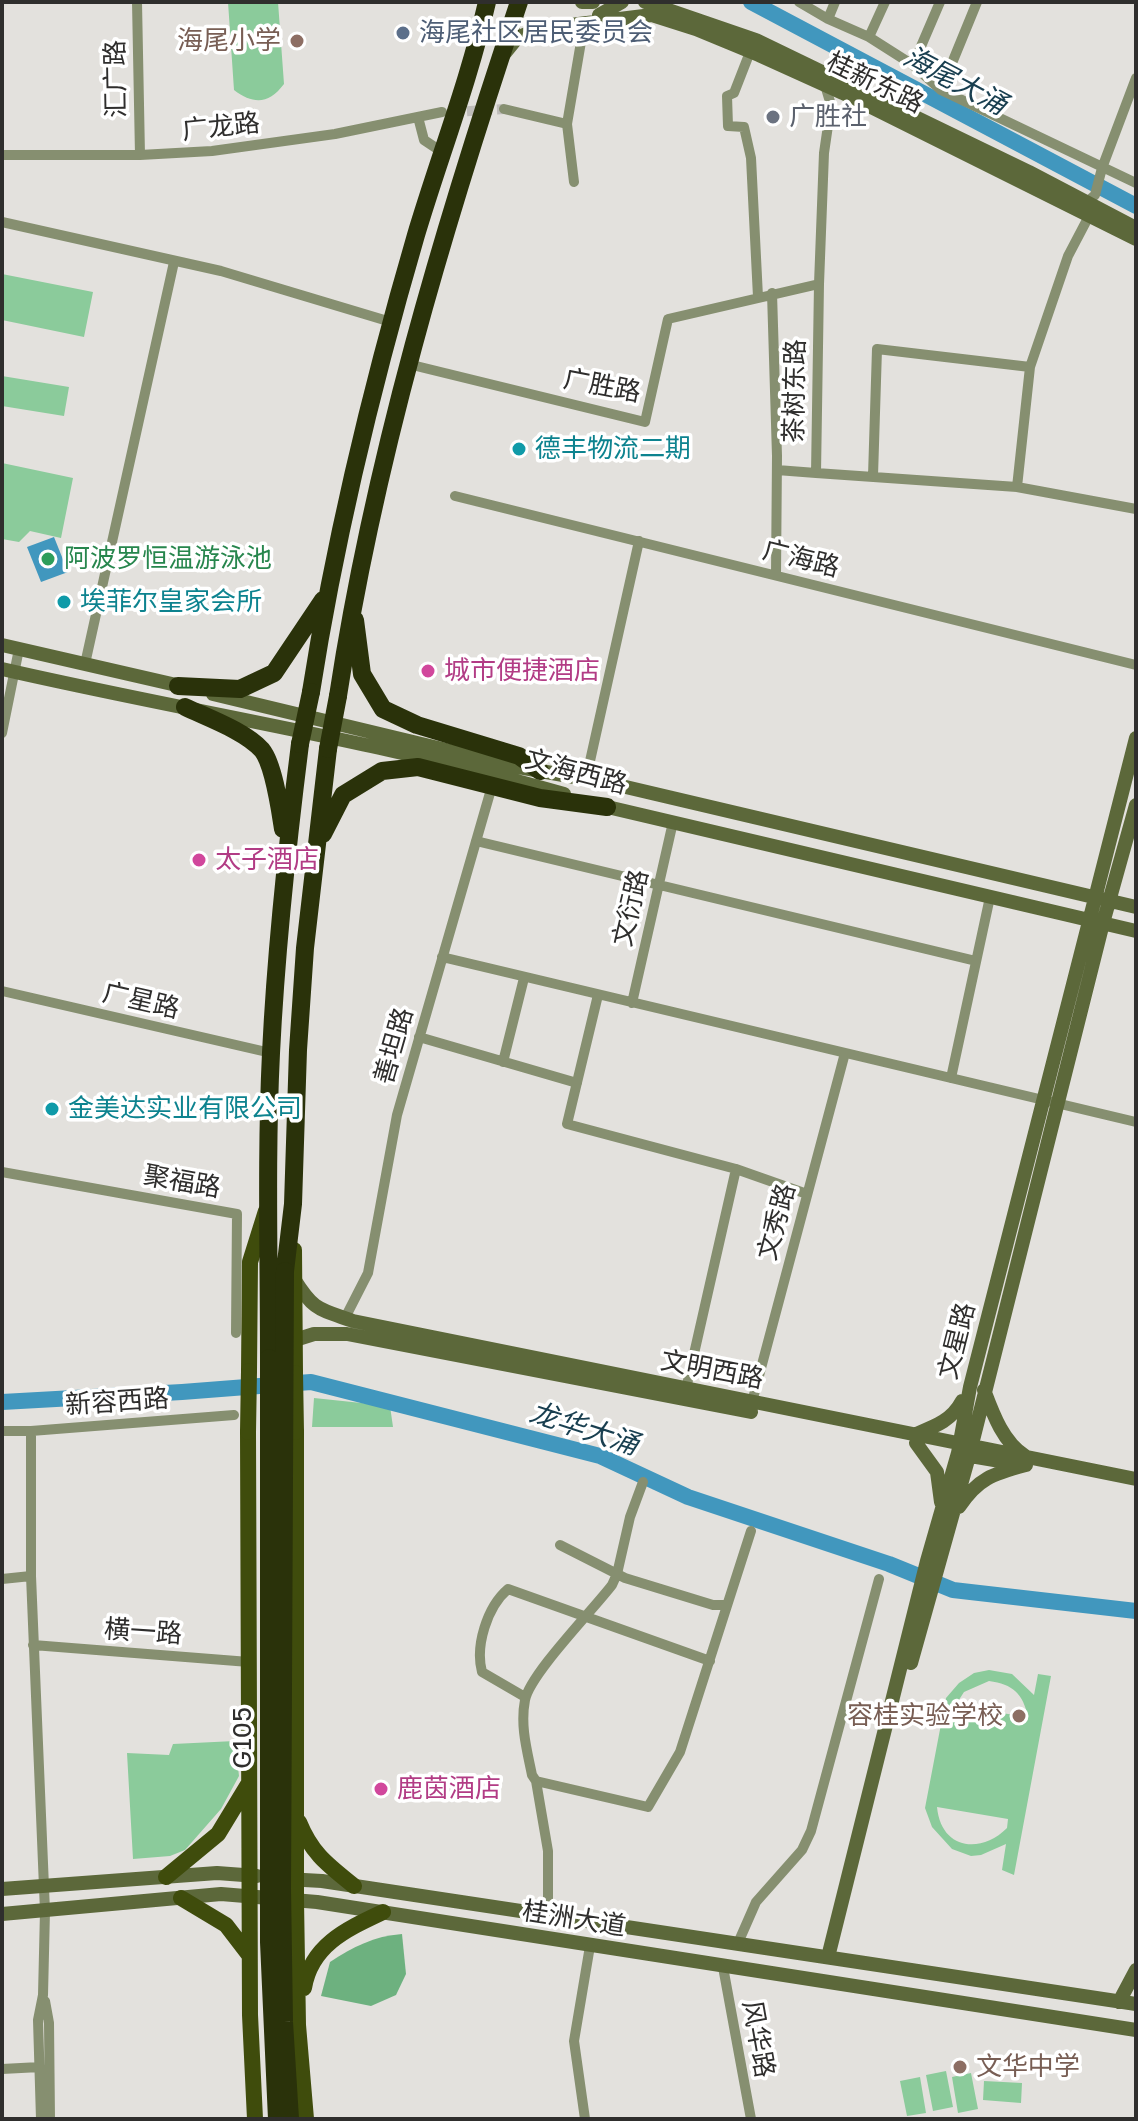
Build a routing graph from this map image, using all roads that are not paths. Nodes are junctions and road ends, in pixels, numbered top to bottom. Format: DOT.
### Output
graph roads {
  1 [pos="137,2"];
  2 [pos="487,2"];
  3 [pos="519,2"];
  4 [pos="582,2"];
  5 [pos="593,2"];
  6 [pos="622,2"];
  7 [pos="645,2"];
  8 [pos="799,2"];
  9 [pos="835,2"];
  10 [pos="885,2"];
  11 [pos="940,2"];
  12 [pos="977,2"];
  13 [pos="828,19"];
  14 [pos="580,22"];
  15 [pos="869,37"];
  16 [pos="750,52"];
  17 [pos="500,59"];
  18 [pos="913,65"];
  19 [pos="1136,78"];
  20 [pos="825,85"];
  21 [pos="941,90"];
  22 [pos="504,109"];
  23 [pos="442,112"];
  24 [pos="418,117"];
  25 [pos="567,124"];
  26 [pos="442,152"];
  27 [pos="2,155"];
  28 [pos="140,155"];
  29 [pos="1102,168"];
  30 [pos="574,182"];
  31 [pos="1136,183"];
  32 [pos="1090,204"];
  33 [pos="2,222"];
  34 [pos="1136,228"];
  35 [pos="1136,239"];
  36 [pos="174,262"];
  37 [pos="819,284"];
  38 [pos="772,293"];
  39 [pos="758,297"];
  40 [pos="391,322"];
  41 [pos="408,364"];
  42 [pos="1030,367"];
  43 [pos="777,470"];
  44 [pos="816,473"];
  45 [pos="873,476"];
  46 [pos="1017,487"];
  47 [pos="455,496"];
  48 [pos="1136,509"];
  49 [pos="639,541"];
  50 [pos="776,575"];
  51 [pos="326,595"];
  52 [pos="353,598"];
  53 [pos="2,645"];
  54 [pos="19,649"];
  55 [pos="85,664"];
  56 [pos="1136,665"];
  57 [pos="8,670"];
  58 [pos="178,686"];
  59 [pos="185,707"];
  60 [pos="2,733"];
  61 [pos="1136,738"];
  62 [pos="540,771"];
  63 [pos="586,779"];
  64 [pos="492,786"];
  65 [pos="1136,805"];
  66 [pos="607,807"];
  67 [pos="673,822"];
  68 [pos="476,841"];
  69 [pos="287,848"];
  70 [pos="314,854"];
  71 [pos="659,885"];
  72 [pos="990,897"];
  73 [pos="1094,897"];
  74 [pos="1111,901"];
  75 [pos="1136,907"];
  76 [pos="1088,920"];
  77 [pos="1103,923"];
  78 [pos="1136,931"];
  79 [pos="442,957"];
  80 [pos="976,961"];
  81 [pos="524,978"];
  82 [pos="2,991"];
  83 [pos="598,995"];
  84 [pos="632,1003"];
  85 [pos="419,1037"];
  86 [pos="271,1053"];
  87 [pos="845,1053"];
  88 [pos="503,1062"];
  89 [pos="951,1078"];
  90 [pos="577,1083"];
  91 [pos="1043,1100"];
  92 [pos="1058,1103"];
  93 [pos="1136,1122"];
  94 [pos="736,1169"];
  95 [pos="2,1172"];
  96 [pos="807,1194"];
  97 [pos="267,1205"];
  98 [pos="289,1275"];
  99 [pos="345,1318"];
  100 [pos="236,1333"];
  101 [pos="295,1340"];
  102 [pos="977,1388"];
  103 [pos="686,1389"];
  104 [pos="752,1402"];
  105 [pos="234,1415"];
  106 [pos="2,1431"];
  107 [pos="31,1431"];
  108 [pos="916,1439"];
  109 [pos="964,1450"];
  110 [pos="1026,1461"];
  111 [pos="1136,1479"];
  112 [pos="643,1482"];
  113 [pos="1136,1487"];
  114 [pos="947,1512"];
  115 [pos="751,1531"];
  116 [pos="560,1545"];
  117 [pos="617,1574"];
  118 [pos="31,1576"];
  119 [pos="2,1579"];
  120 [pos="879,1579"];
  121 [pos="725,1605"];
  122 [pos="587,1618"];
  123 [pos="33,1645"];
  124 [pos="710,1661"];
  125 [pos="249,1662"];
  126 [pos="525,1697"];
  127 [pos="250,1781"];
  128 [pos="536,1781"];
  129 [pos="296,1813"];
  130 [pos="250,1817"];
  131 [pos="250,1876"];
  132 [pos="166,1877"];
  133 [pos="295,1880"];
  134 [pos="42,1886"];
  135 [pos="354,1886"];
  136 [pos="2,1889"];
  137 [pos="249,1896"];
  138 [pos="181,1898"];
  139 [pos="296,1900"];
  140 [pos="45,1911"];
  141 [pos="383,1912"];
  142 [pos="2,1914"];
  143 [pos="548,1915"];
  144 [pos="738,1943"];
  145 [pos="590,1946"];
  146 [pos="250,1956"];
  147 [pos="833,1957"];
  148 [pos="723,1967"];
  149 [pos="1136,1970"];
  150 [pos="297,1986"];
  151 [pos="250,1992"];
  152 [pos="43,1995"];
  153 [pos="1119,2002"];
  154 [pos="1136,2004"];
  155 [pos="298,2025"];
  156 [pos="1136,2030"];
  157 [pos="40,2067"];
  158 [pos="2,2069"];
  159 [pos="41,2119"];
  160 [pos="50,2119"];
  161 [pos="255,2119"];
  162 [pos="277,2119"];
  163 [pos="290,2119"];
  164 [pos="306,2119"];
  165 [pos="585,2119"];
  166 [pos="751,2119"];
  1 -- 28 [label="street, 汇广路"];
  2 -- 26 [label="highway"];
  3 -- 17 [label="highway, G105"];
  4 -- 5 [label="street"];
  6 -- 14 [label="street, 桂新东路"];
  7 -- 32 [label="street, 桂新东路"];
  8 -- 13 [label="street"];
  9 -- 13 [label="street"];
  10 -- 15 [label="street"];
  11 -- 18 [label="street"];
  12 -- 21 [label="street"];
  13 -- 15 [label="street"];
  14 -- 16 [label="street, 桂新东路"];
  14 -- 17 [label="street, 桂新东路"];
  14 -- 25 [label="street"];
  15 -- 18 [label="street"];
  16 -- 20 [label="street, 桂新东路"];
  16 -- 39 [label="street"];
  17 -- 41 [label="highway, G105"];
  18 -- 21 [label="street"];
  19 -- 29 [label="street"];
  20 -- 32 [label="street, 桂新东路"];
  20 -- 37 [label="street, 茶树东路"];
  21 -- 29 [label="street"];
  22 -- 25 [label="street"];
  23 -- 24 [label="street, 广龙路"];
  24 -- 26 [label="street"];
  24 -- 28 [label="street, 广龙路"];
  25 -- 30 [label="street"];
  26 -- 40 [label="highway"];
  27 -- 28 [label="street, 广龙路"];
  29 -- 31 [label="street"];
  29 -- 32 [label="street"];
  32 -- 34 [label="street, 桂新东路"];
  32 -- 35 [label="street, 桂新东路"];
  32 -- 42 [label="street"];
  33 -- 36 [label="street"];
  36 -- 40 [label="street"];
  36 -- 55 [label="street"];
  37 -- 38 [label="street, 广胜路"];
  37 -- 44 [label="street, 茶树东路"];
  38 -- 39 [label="street, 广胜路"];
  38 -- 43 [label="street"];
  39 -- 41 [label="street, 广胜路"];
  40 -- 51 [label="highway"];
  41 -- 52 [label="highway, G105"];
  42 -- 45 [label="street"];
  42 -- 46 [label="street"];
  43 -- 44 [label="street"];
  43 -- 50 [label="street"];
  44 -- 45 [label="street, 茶树东路"];
  45 -- 46 [label="street, 茶树东路"];
  46 -- 48 [label="street, 茶树东路"];
  47 -- 49 [label="street, 广海路"];
  49 -- 50 [label="street, 广海路"];
  49 -- 63 [label="street"];
  50 -- 56 [label="street, 广海路"];
  51 -- 58 [label="highway"];
  51 -- 69 [label="highway, bridge"];
  52 -- 62 [label="highway"];
  52 -- 70 [label="highway, G105, bridge"];
  53 -- 54 [label="street, 文海西路"];
  54 -- 55 [label="street, 文海西路"];
  54 -- 57 [label="street"];
  55 -- 58 [label="street, 文海西路"];
  57 -- 59 [label="street, 文海西路"];
  57 -- 60 [label="street"];
  58 -- 62 [label="street, 文海西路"];
  59 -- 66 [label="street, 文海西路"];
  59 -- 69 [label="highway"];
  61 -- 73 [label="street, 文星路"];
  62 -- 63 [label="street, 文海西路"];
  63 -- 73 [label="street, 文海西路"];
  64 -- 66 [label="highway"];
  64 -- 68 [label="street, 善坦路"];
  64 -- 70 [label="highway"];
  65 -- 74 [label="street, 文星路"];
  66 -- 67 [label="street, 文海西路"];
  67 -- 71 [label="street, 文衍路"];
  67 -- 72 [label="street, 文海西路"];
  68 -- 71 [label="street"];
  68 -- 79 [label="street, 善坦路"];
  69 -- 86 [label="highway, G105"];
  70 -- 98 [label="highway, G105"];
  71 -- 80 [label="street"];
  71 -- 84 [label="street, 文衍路"];
  72 -- 76 [label="street, 文海西路"];
  72 -- 80 [label="street"];
  73 -- 74 [label="street, 文海西路"];
  73 -- 76 [label="street, 文星路"];
  74 -- 75 [label="street, 文海西路"];
  74 -- 77 [label="street, 文星路"];
  76 -- 77 [label="street, 文海西路"];
  76 -- 91 [label="street, 文星路"];
  77 -- 78 [label="street, 文海西路"];
  77 -- 92 [label="street, 文星路"];
  79 -- 81 [label="street"];
  79 -- 85 [label="street, 善坦路"];
  80 -- 89 [label="street"];
  81 -- 83 [label="street"];
  81 -- 88 [label="street"];
  82 -- 86 [label="street, 广星路"];
  83 -- 84 [label="street"];
  83 -- 90 [label="street"];
  84 -- 87 [label="street"];
  85 -- 88 [label="street"];
  85 -- 99 [label="street, 善坦路"];
  86 -- 97 [label="highway, G105"];
  87 -- 89 [label="street"];
  87 -- 96 [label="street, 文秀路"];
  88 -- 90 [label="street"];
  89 -- 91 [label="street"];
  90 -- 94 [label="street"];
  91 -- 92 [label="street"];
  91 -- 102 [label="street, 文星路"];
  92 -- 93 [label="street"];
  92 -- 102 [label="street, 文星路"];
  94 -- 96 [label="street"];
  94 -- 103 [label="street"];
  95 -- 100 [label="street, 聚福路"];
  96 -- 104 [label="street, 文秀路"];
  97 -- 125 [label="main road, bridge"];
  97 -- 162 [label="highway, G105 / G105, bridge"];
  98 -- 99 [label="street, 文明西路"];
  98 -- 101 [label="main road"];
  98 -- 163 [label="highway, G105, bridge"];
  99 -- 103 [label="street, 文明西路"];
  101 -- 108 [label="street, 文明西路"];
  101 -- 129 [label="main road, bridge"];
  102 -- 108 [label="street"];
  102 -- 109 [label="street, 文星路"];
  102 -- 110 [label="street"];
  103 -- 104 [label="street, 文明西路"];
  104 -- 108 [label="street, 文明西路"];
  105 -- 107 [label="street, 新容西路"];
  106 -- 107 [label="street, 新容西路"];
  107 -- 118 [label="street"];
  108 -- 109 [label="street, 文明西路"];
  108 -- 114 [label="street"];
  109 -- 110 [label="street, 文明西路"];
  109 -- 114 [label="street, 文星路"];
  110 -- 111 [label="street, 文明西路"];
  110 -- 113 [label="street, 文明西路"];
  110 -- 114 [label="street"];
  112 -- 117 [label="street"];
  114 -- 147 [label="street, 文星路"];
  115 -- 121 [label="street"];
  116 -- 117 [label="street"];
  117 -- 121 [label="street"];
  117 -- 122 [label="street"];
  118 -- 119 [label="street"];
  118 -- 123 [label="street"];
  120 -- 144 [label="street"];
  121 -- 124 [label="street"];
  122 -- 124 [label="street"];
  122 -- 126 [label="street"];
  122 -- 126 [label="street"];
  123 -- 125 [label="street, 横一路"];
  123 -- 134 [label="street"];
  124 -- 128 [label="street"];
  125 -- 127 [label="main road"];
  126 -- 128 [label="street"];
  127 -- 130 [label="main road"];
  127 -- 132 [label="main road"];
  128 -- 143 [label="street"];
  129 -- 130 [label="main road"];
  129 -- 133 [label="main road"];
  129 -- 135 [label="main road"];
  130 -- 131 [label="main road"];
  131 -- 132 [label="street, 桂洲大道"];
  131 -- 133 [label="street, 桂洲大道"];
  131 -- 137 [label="main road"];
  132 -- 134 [label="street, 桂洲大道"];
  133 -- 135 [label="street, 桂洲大道"];
  133 -- 139 [label="main road"];
  134 -- 136 [label="street, 桂洲大道"];
  134 -- 140 [label="street"];
  135 -- 143 [label="street, 桂洲大道"];
  137 -- 138 [label="street, 桂洲大道"];
  137 -- 139 [label="street, 桂洲大道"];
  137 -- 146 [label="main road"];
  138 -- 140 [label="street, 桂洲大道"];
  138 -- 146 [label="main road"];
  139 -- 141 [label="street, 桂洲大道"];
  139 -- 150 [label="main road"];
  140 -- 142 [label="street, 桂洲大道"];
  140 -- 152 [label="street"];
  141 -- 145 [label="street, 桂洲大道"];
  141 -- 155 [label="main road"];
  143 -- 144 [label="street, 桂洲大道"];
  144 -- 147 [label="street, 桂洲大道"];
  145 -- 148 [label="street, 桂洲大道"];
  145 -- 165 [label="street"];
  146 -- 151 [label="main road"];
  147 -- 153 [label="street, 桂洲大道"];
  148 -- 156 [label="street, 桂洲大道"];
  148 -- 166 [label="street, 风华路"];
  149 -- 153 [label="street"];
  150 -- 151 [label="main road"];
  150 -- 155 [label="main road"];
  151 -- 161 [label="main road"];
  152 -- 157 [label="street"];
  152 -- 160 [label="street"];
  153 -- 154 [label="street, 桂洲大道"];
  155 -- 164 [label="main road"];
  157 -- 158 [label="street"];
  157 -- 159 [label="street"];
}
